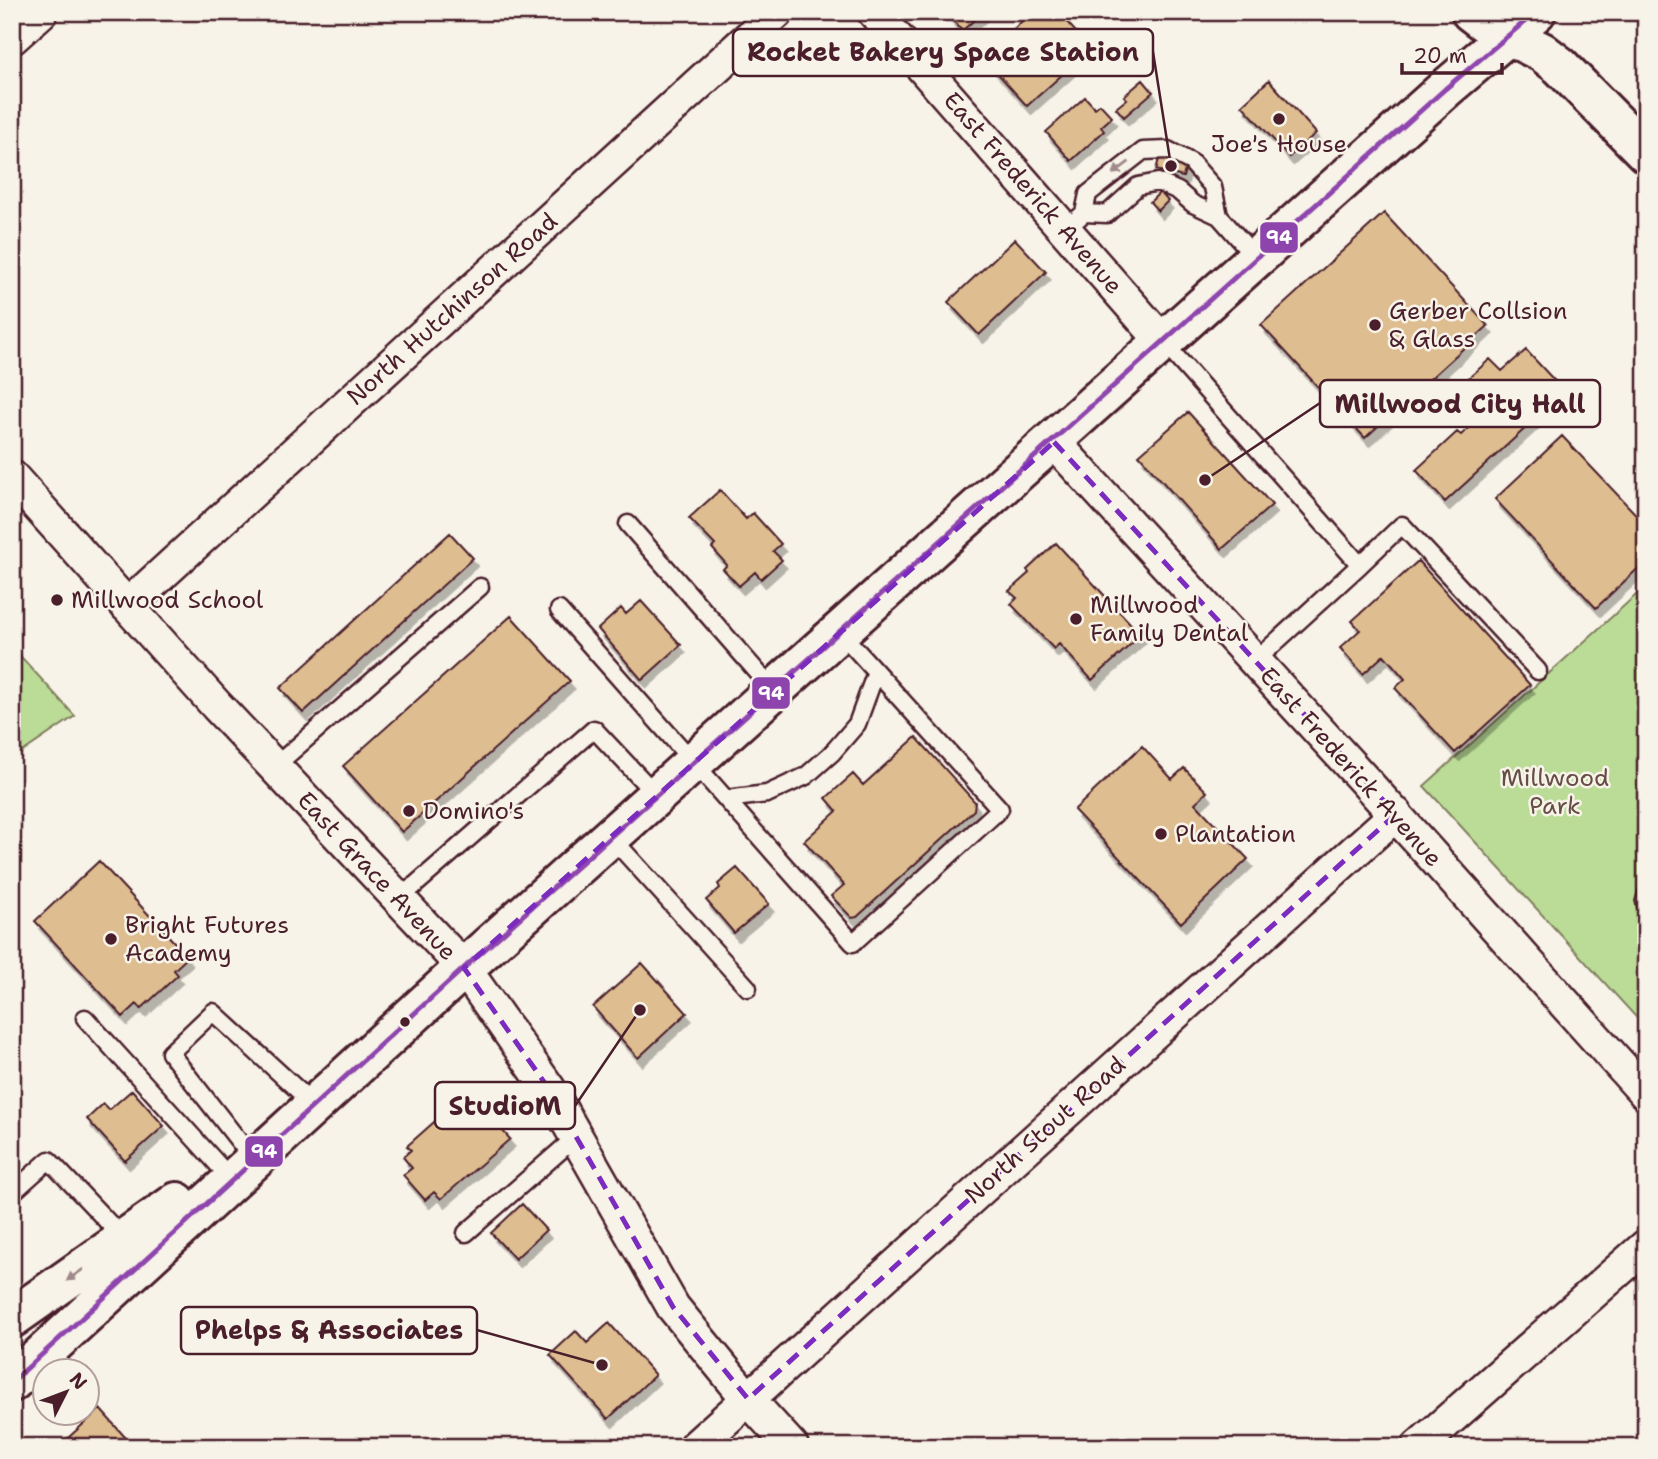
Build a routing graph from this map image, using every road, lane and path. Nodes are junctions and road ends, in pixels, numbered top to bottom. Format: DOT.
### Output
graph roads {
  1 [pos="41,12"];
  2 [pos="777,12"];
  3 [pos="874,12"];
  4 [pos="1471,12"];
  5 [pos="1523,24"];
  6 [pos="12,38"];
  7 [pos="1646,153"];
  8 [pos="1219,216"];
  9 [pos="1074,222"];
  10 [pos="1257,259"];
  11 [pos="1164,343"];
  12 [pos="1054,442"];
  13 [pos="12,477"];
  14 [pos="628,524"];
  15 [pos="1360,565"];
  16 [pos="480,587"];
  17 [pos="127,606"];
  18 [pos="559,610"];
  19 [pos="840,632"];
  20 [pos="1255,661"];
  21 [pos="1538,671"];
  22 [pos="876,672"];
  23 [pos="774,691"];
  24 [pos="694,763"];
  25 [pos="274,767"];
  26 [pos="657,796"];
  27 [pos="726,799"];
  28 [pos="1396,814"];
  29 [pos="611,837"];
  30 [pos="399,899"];
  31 [pos="464,968"];
  32 [pos="748,988"];
  33 [pos="85,1018"];
  34 [pos="347,1075"];
  35 [pos="1646,1094"];
  36 [pos="311,1102"];
  37 [pos="576,1137"];
  38 [pos="234,1159"];
  39 [pos="12,1193"];
  40 [pos="467,1233"];
  41 [pos="125,1240"];
  42 [pos="1646,1246"];
  43 [pos="12,1318"];
  44 [pos="12,1382"];
  45 [pos="748,1399"];
  46 [pos="695,1447"];
  47 [pos="792,1447"];
  48 [pos="1418,1447"];
  1 -- 6 [label="street"];
  2 -- 17 [label="street, North Hutchinson Road"];
  3 -- 9 [label="street, East Frederick Avenue"];
  4 -- 5 [label="main road"];
  5 -- 7 [label="main road"];
  5 -- 10 [label="main road"];
  8 -- 9 [label="lane"];
  8 -- 9 [label="lane, one-way"];
  8 -- 10 [label="lane"];
  9 -- 11 [label="street, East Frederick Avenue"];
  10 -- 11 [label="main road"];
  11 -- 12 [label="main road"];
  11 -- 15 [label="lane"];
  12 -- 19 [label="main road"];
  12 -- 20 [label="street, East Frederick Avenue"];
  13 -- 17 [label="street, East Grace Avenue"];
  14 -- 23 [label="lane"];
  15 -- 20 [label="lane"];
  15 -- 21 [label="lane"];
  16 -- 25 [label="lane"];
  17 -- 25 [label="street, East Grace Avenue"];
  18 -- 24 [label="lane"];
  19 -- 22 [label="lane"];
  19 -- 23 [label="main road"];
  20 -- 28 [label="street, East Frederick Avenue"];
  22 -- 27 [label="lane"];
  22 -- 27 [label="lane"];
  23 -- 24 [label="main road"];
  24 -- 26 [label="main road"];
  24 -- 27 [label="lane"];
  25 -- 30 [label="street, East Grace Avenue"];
  26 -- 29 [label="main road"];
  26 -- 30 [label="lane"];
  28 -- 35 [label="street, East Frederick Avenue"];
  28 -- 45 [label="street, North Stout Road"];
  29 -- 31 [label="main road"];
  29 -- 32 [label="lane"];
  30 -- 31 [label="street, East Grace Avenue"];
  31 -- 34 [label="main road"];
  31 -- 37 [label="street, East Grace Avenue"];
  33 -- 38 [label="lane"];
  34 -- 36 [label="main road"];
  34 -- 44 [label="main road"];
  36 -- 38 [label="main road"];
  36 -- 38 [label="lane"];
  37 -- 40 [label="lane"];
  37 -- 45 [label="street, East Grace Avenue"];
  38 -- 41 [label="main road"];
  39 -- 41 [label="lane"];
  41 -- 43 [label="main road, one-way"];
  42 -- 48 [label="street"];
  45 -- 46 [label="street, North Stout Road"];
  45 -- 47 [label="street, East Grace Avenue"];
}
